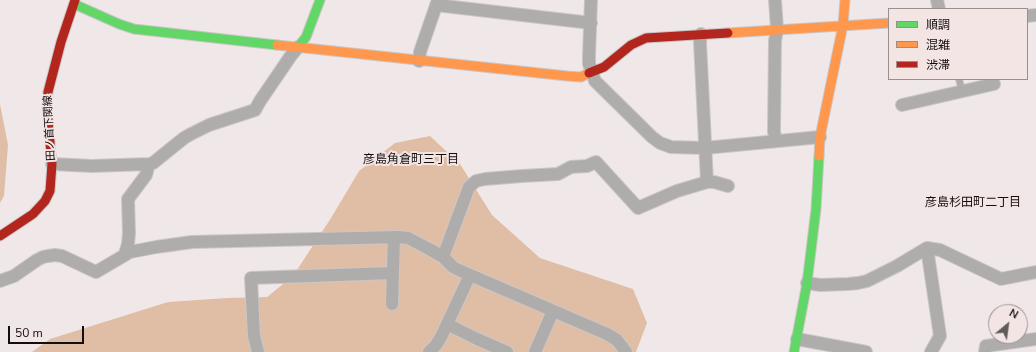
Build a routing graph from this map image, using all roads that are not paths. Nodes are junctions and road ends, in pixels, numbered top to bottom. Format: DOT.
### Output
graph roads {
  1 [pos="320,0"];
  2 [pos="591,0"];
  3 [pos="775,0"];
  4 [pos="845,0"];
  5 [pos="75,2"];
  6 [pos="437,2"];
  7 [pos="591,23"];
  8 [pos="888,23"];
  9 [pos="843,25"];
  10 [pos="777,29"];
  11 [pos="701,34"];
  12 [pos="298,47"];
  13 [pos="420,61"];
  14 [pos="591,73"];
  15 [pos="959,80"];
  16 [pos="992,80"];
  17 [pos="962,91"];
  18 [pos="902,105"];
  19 [pos="820,137"];
  20 [pos="776,141"];
  21 [pos="706,148"];
  22 [pos="52,164"];
  23 [pos="149,164"];
  24 [pos="707,182"];
  25 [pos="728,186"];
  26 [pos="0,236"];
  27 [pos="394,237"];
  28 [pos="927,248"];
  29 [pos="125,254"];
  30 [pos="443,257"];
  31 [pos="1036,272"];
  32 [pos="393,273"];
  33 [pos="470,274"];
  34 [pos="0,281"];
  35 [pos="807,283"];
  36 [pos="392,304"];
  37 [pos="553,310"];
  38 [pos="447,324"];
  39 [pos="797,338"];
  40 [pos="1036,339"];
  41 [pos="258,352"];
  42 [pos="429,352"];
  43 [pos="507,352"];
  44 [pos="535,352"];
  45 [pos="626,352"];
  46 [pos="794,352"];
  47 [pos="866,352"];
  48 [pos="931,352"];
  49 [pos="985,352"];
  1 -- 12 [label="street"];
  2 -- 7 [label="street"];
  3 -- 10 [label="street"];
  4 -- 9 [label="street"];
  5 -- 12 [label="street"];
  5 -- 22 [label="street, 田ノ首下関線"];
  6 -- 7 [label="street"];
  6 -- 13 [label="street"];
  7 -- 14 [label="street"];
  8 -- 9 [label="street"];
  9 -- 10 [label="street"];
  9 -- 19 [label="street"];
  10 -- 11 [label="street"];
  10 -- 20 [label="street"];
  11 -- 14 [label="street"];
  11 -- 21 [label="street"];
  12 -- 13 [label="street"];
  12 -- 23 [label="street"];
  13 -- 14 [label="street"];
  14 -- 21 [label="street"];
  15 -- 17 [label="lane"];
  16 -- 17 [label="street"];
  17 -- 18 [label="street"];
  19 -- 20 [label="street"];
  19 -- 35 [label="street"];
  20 -- 21 [label="street"];
  21 -- 24 [label="street"];
  22 -- 23 [label="street"];
  22 -- 26 [label="street, 田ノ首下関線"];
  23 -- 29 [label="street"];
  24 -- 25 [label="street"];
  24 -- 30 [label="street"];
  27 -- 29 [label="street"];
  27 -- 30 [label="street"];
  27 -- 32 [label="street"];
  28 -- 31 [label="street"];
  28 -- 35 [label="street"];
  28 -- 48 [label="street"];
  29 -- 34 [label="street"];
  30 -- 33 [label="street"];
  32 -- 36 [label="street"];
  32 -- 41 [label="street"];
  33 -- 37 [label="street"];
  33 -- 38 [label="street"];
  35 -- 39 [label="street"];
  37 -- 44 [label="street"];
  37 -- 45 [label="street"];
  38 -- 42 [label="street"];
  38 -- 43 [label="street"];
  39 -- 46 [label="street"];
  39 -- 47 [label="street"];
  40 -- 49 [label="street"];
}
